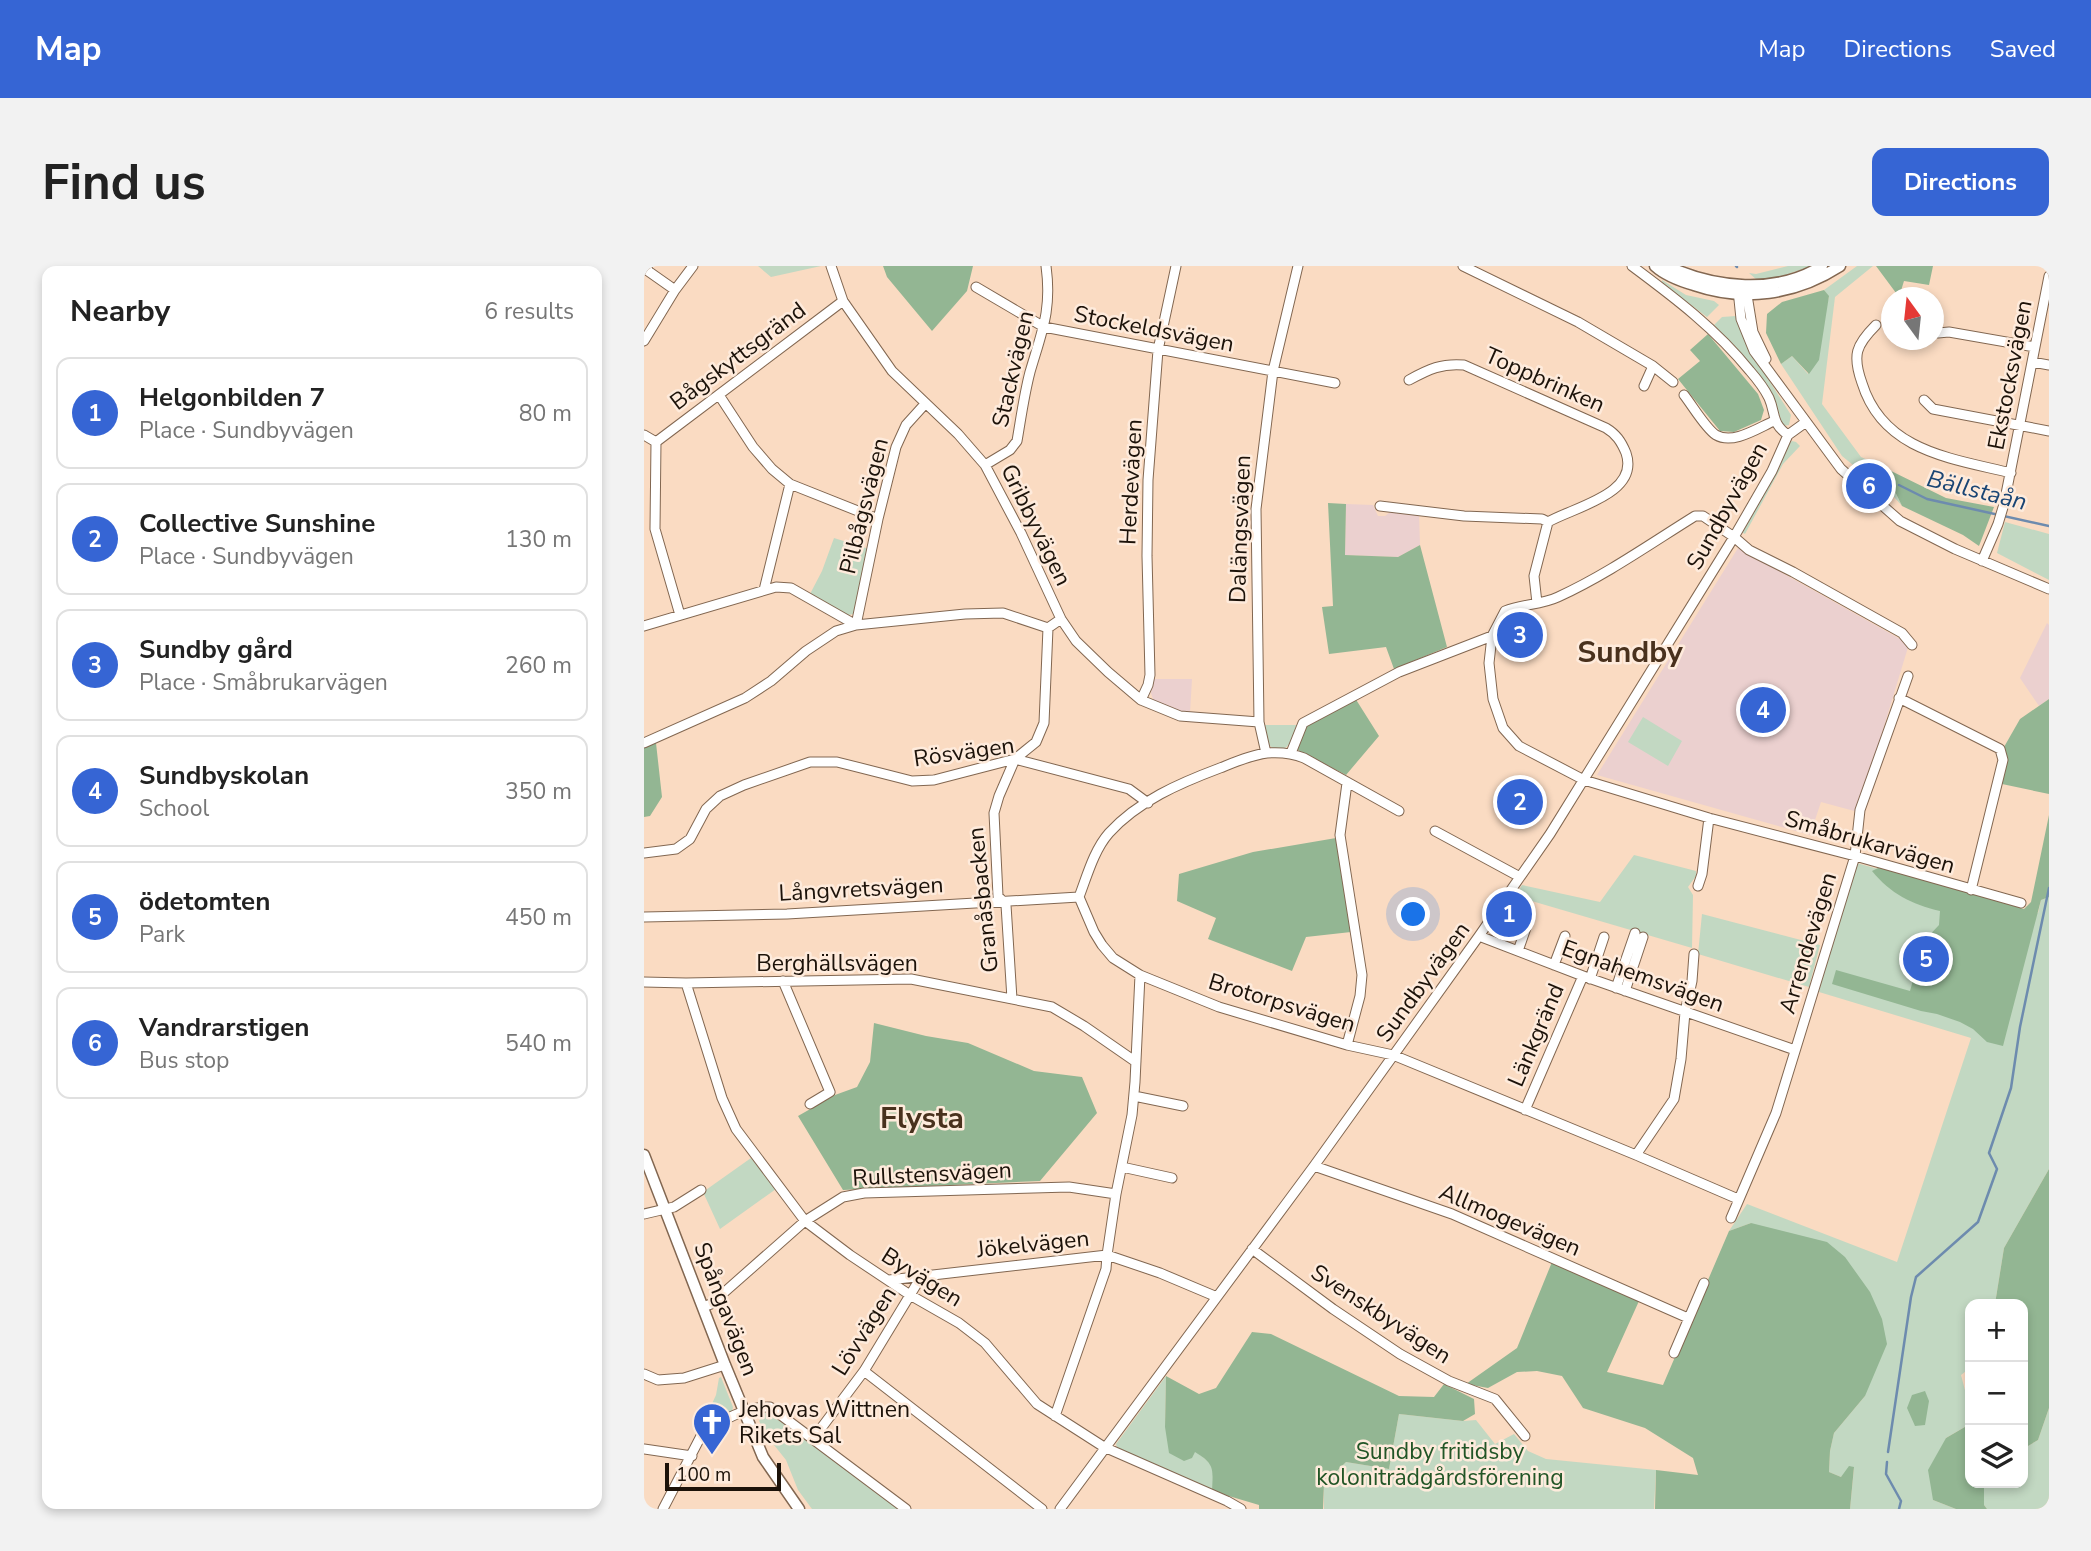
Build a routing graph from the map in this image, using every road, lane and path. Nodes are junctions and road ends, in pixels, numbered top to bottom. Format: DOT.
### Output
graph roads {
  1 [pos="647,266"];
  2 [pos="693,266"];
  3 [pos="831,266"];
  4 [pos="1046,266"];
  5 [pos="1176,266"];
  6 [pos="1298,266"];
  7 [pos="1463,266"];
  8 [pos="1632,266"];
  9 [pos="1655,266"];
  10 [pos="1667,266"];
  11 [pos="1822,266"];
  12 [pos="1840,266"];
  13 [pos="2049,276"];
  14 [pos="976,287"];
  15 [pos="674,290"];
  16 [pos="1742,290"];
  17 [pos="2047,297"];
  18 [pos="843,301"];
  19 [pos="1876,325"];
  20 [pos="1044,327"];
  21 [pos="1944,332"];
  22 [pos="644,341"];
  23 [pos="2035,347"];
  24 [pos="1158,350"];
  25 [pos="2032,362"];
  26 [pos="2049,365"];
  27 [pos="1653,366"];
  28 [pos="1273,371"];
  29 [pos="1409,380"];
  30 [pos="1673,382"];
  31 [pos="1335,383"];
  32 [pos="1644,386"];
  33 [pos="719,395"];
  34 [pos="1684,395"];
  35 [pos="1924,400"];
  36 [pos="925,404"];
  37 [pos="1774,421"];
  38 [pos="1806,422"];
  39 [pos="2020,426"];
  40 [pos="2049,431"];
  41 [pos="644,435"];
  42 [pos="1788,435"];
  43 [pos="656,442"];
  44 [pos="985,465"];
  45 [pos="2011,472"];
  46 [pos="790,484"];
  47 [pos="1380,506"];
  48 [pos="878,519"];
  49 [pos="1548,522"];
  50 [pos="1734,537"];
  51 [pos="1982,561"];
  52 [pos="2049,589"];
  53 [pos="764,590"];
  54 [pos="1537,603"];
  55 [pos="680,615"];
  56 [pos="1061,618"];
  57 [pos="856,625"];
  58 [pos="644,626"];
  59 [pos="1048,628"];
  60 [pos="1492,636"];
  61 [pos="1912,645"];
  62 [pos="1908,676"];
  63 [pos="1899,698"];
  64 [pos="1140,700"];
  65 [pos="1259,722"];
  66 [pos="644,743"];
  67 [pos="1266,753"];
  68 [pos="1291,753"];
  69 [pos="1015,759"];
  70 [pos="1584,780"];
  71 [pos="1347,783"];
  72 [pos="1148,803"];
  73 [pos="1399,811"];
  74 [pos="1709,818"];
  75 [pos="1435,831"];
  76 [pos="644,853"];
  77 [pos="1855,856"];
  78 [pos="1520,877"];
  79 [pos="1698,886"];
  80 [pos="1970,890"];
  81 [pos="1079,897"];
  82 [pos="1002,901"];
  83 [pos="2021,903"];
  84 [pos="644,917"];
  85 [pos="1528,922"];
  86 [pos="1639,935"];
  87 [pos="1479,936"];
  88 [pos="1564,936"];
  89 [pos="1604,937"];
  90 [pos="1518,951"];
  91 [pos="1694,954"];
  92 [pos="1554,965"];
  93 [pos="1140,975"];
  94 [pos="1586,977"];
  95 [pos="783,981"];
  96 [pos="644,982"];
  97 [pos="686,983"];
  98 [pos="1621,989"];
  99 [pos="1012,999"];
  100 [pos="1685,1012"];
  101 [pos="1347,1045"];
  102 [pos="1795,1050"];
  103 [pos="1393,1055"];
  104 [pos="1136,1062"];
  105 [pos="1134,1096"];
  106 [pos="810,1104"];
  107 [pos="1183,1106"];
  108 [pos="1525,1110"];
  109 [pos="644,1155"];
  110 [pos="1636,1155"];
  111 [pos="1314,1166"];
  112 [pos="1122,1167"];
  113 [pos="1172,1178"];
  114 [pos="701,1190"];
  115 [pos="1116,1194"];
  116 [pos="1738,1199"];
  117 [pos="665,1209"];
  118 [pos="644,1214"];
  119 [pos="1731,1218"];
  120 [pos="805,1221"];
  121 [pos="1252,1249"];
  122 [pos="1107,1255"];
  123 [pos="921,1277"];
  124 [pos="889,1280"];
  125 [pos="1704,1283"];
  126 [pos="910,1295"];
  127 [pos="1217,1297"];
  128 [pos="703,1307"];
  129 [pos="1688,1318"];
  130 [pos="1674,1353"];
  131 [pos="725,1365"];
  132 [pos="864,1371"];
  133 [pos="644,1374"];
  134 [pos="744,1413"];
  135 [pos="1055,1416"];
  136 [pos="1525,1436"];
  137 [pos="813,1439"];
  138 [pos="1104,1447"];
  139 [pos="644,1448"];
  140 [pos="692,1455"];
  141 [pos="663,1509"];
  142 [pos="799,1509"];
  143 [pos="906,1509"];
  144 [pos="1042,1509"];
  145 [pos="1060,1509"];
  146 [pos="1241,1509"];
  1 -- 15 [label="street"];
  2 -- 15 [label="street"];
  3 -- 18 [label="street, Gribbyvägen"];
  4 -- 20 [label="street, Stackvägen"];
  5 -- 24 [label="street, Herdevägen"];
  6 -- 28 [label="street, Dalängsvägen"];
  7 -- 27 [label="street"];
  8 -- 37 [label="street"];
  9 -- 16 [label="street"];
  10 -- 16 [label="street"];
  11 -- 16 [label="street"];
  12 -- 16 [label="street"];
  13 -- 17 [label="street, Ekstocksvägen"];
  14 -- 20 [label="street, Stockeldsvägen"];
  15 -- 22 [label="street"];
  16 -- 38 [label="street"];
  17 -- 23 [label="street, Ekstocksvägen"];
  18 -- 33 [label="street, Bågskyttsgränd"];
  18 -- 36 [label="street, Gribbyvägen"];
  19 -- 45 [label="street"];
  20 -- 24 [label="street, Stockeldsvägen"];
  20 -- 44 [label="street, Stackvägen"];
  21 -- 23 [label="street"];
  23 -- 25 [label="street, Ekstocksvägen"];
  24 -- 28 [label="street, Stockeldsvägen"];
  24 -- 64 [label="street, Herdevägen"];
  25 -- 26 [label="street"];
  25 -- 39 [label="street, Ekstocksvägen"];
  27 -- 30 [label="street"];
  27 -- 32 [label="street"];
  28 -- 31 [label="street, Stockeldsvägen"];
  28 -- 65 [label="street, Dalängsvägen"];
  29 -- 49 [label="street, Toppbrinken"];
  33 -- 43 [label="street, Bågskyttsgränd"];
  33 -- 46 [label="street"];
  34 -- 37 [label="street"];
  35 -- 39 [label="street"];
  36 -- 44 [label="street, Gribbyvägen"];
  36 -- 48 [label="street, Pilbågsvägen"];
  37 -- 42 [label="street"];
  38 -- 42 [label="street, Sundbyvägen"];
  38 -- 51 [label="street"];
  39 -- 40 [label="street"];
  39 -- 45 [label="street, Ekstocksvägen"];
  41 -- 43 [label="street"];
  42 -- 50 [label="street, Sundbyvägen"];
  43 -- 55 [label="street"];
  44 -- 56 [label="street, Gribbyvägen"];
  45 -- 51 [label="street, Ekstocksvägen"];
  46 -- 48 [label="street"];
  46 -- 53 [label="street"];
  47 -- 49 [label="street"];
  48 -- 57 [label="street, Pilbågsvägen"];
  49 -- 54 [label="street"];
  50 -- 54 [label="street"];
  50 -- 61 [label="street"];
  50 -- 70 [label="street, Sundbyvägen"];
  51 -- 52 [label="street"];
  53 -- 55 [label="street"];
  53 -- 57 [label="street"];
  54 -- 60 [label="street"];
  55 -- 58 [label="street"];
  56 -- 59 [label="street"];
  56 -- 64 [label="street, Gribbyvägen"];
  57 -- 59 [label="street"];
  57 -- 66 [label="street"];
  59 -- 69 [label="street"];
  60 -- 68 [label="street"];
  60 -- 70 [label="street, Småbrukarvägen"];
  62 -- 63 [label="street, Arrendevägen"];
  63 -- 77 [label="street, Arrendevägen"];
  63 -- 80 [label="street"];
  64 -- 65 [label="street, Gribbyvägen"];
  65 -- 67 [label="street, Dalängsvägen"];
  67 -- 68 [label="street"];
  67 -- 72 [label="street"];
  68 -- 71 [label="street"];
  69 -- 72 [label="street, Rösvägen"];
  69 -- 76 [label="street, Rösvägen"];
  69 -- 82 [label="street, Granåsbacken"];
  70 -- 74 [label="street, Småbrukarvägen"];
  70 -- 78 [label="street, Sundbyvägen"];
  71 -- 73 [label="street"];
  71 -- 101 [label="street"];
  72 -- 81 [label="street"];
  74 -- 77 [label="street, Småbrukarvägen"];
  74 -- 79 [label="street"];
  75 -- 78 [label="street"];
  77 -- 80 [label="street, Småbrukarvägen"];
  77 -- 102 [label="street, Arrendevägen"];
  78 -- 87 [label="street, Sundbyvägen"];
  80 -- 83 [label="street, Småbrukarvägen"];
  81 -- 82 [label="street, Långvretsvägen"];
  81 -- 93 [label="street, Brotorpsvägen"];
  82 -- 84 [label="street, Långvretsvägen"];
  82 -- 99 [label="street, Granåsbacken"];
  85 -- 90 [label="street"];
  86 -- 98 [label="street"];
  87 -- 90 [label="street, Egnahemsvägen"];
  87 -- 103 [label="street, Sundbyvägen"];
  88 -- 92 [label="street"];
  89 -- 94 [label="street, Länkgränd"];
  90 -- 92 [label="street, Egnahemsvägen"];
  91 -- 100 [label="street"];
  92 -- 94 [label="street, Egnahemsvägen"];
  93 -- 101 [label="street, Brotorpsvägen"];
  93 -- 104 [label="street"];
  94 -- 98 [label="street, Egnahemsvägen"];
  94 -- 108 [label="street, Länkgränd"];
  95 -- 97 [label="street, Berghällsvägen"];
  95 -- 99 [label="street, Berghällsvägen"];
  95 -- 106 [label="street"];
  96 -- 97 [label="street, Berghällsvägen"];
  97 -- 120 [label="street, Byvägen"];
  98 -- 100 [label="street, Egnahemsvägen"];
  99 -- 104 [label="street, Berghällsvägen"];
  100 -- 102 [label="street, Egnahemsvägen"];
  100 -- 110 [label="street"];
  101 -- 103 [label="street, Brotorpsvägen"];
  102 -- 116 [label="street, Arrendevägen"];
  103 -- 108 [label="street, Brotorpsvägen"];
  103 -- 111 [label="street, Sundbyvägen"];
  104 -- 105 [label="street"];
  105 -- 107 [label="street"];
  105 -- 112 [label="street"];
  108 -- 110 [label="street, Brotorpsvägen"];
  109 -- 117 [label="street, Spångavägen"];
  110 -- 116 [label="street, Brotorpsvägen"];
  111 -- 121 [label="street, Sundbyvägen"];
  111 -- 129 [label="street, Allmogevägen"];
  112 -- 113 [label="street"];
  112 -- 115 [label="street"];
  114 -- 117 [label="street"];
  115 -- 120 [label="street, Rullstensvägen"];
  115 -- 122 [label="street"];
  116 -- 119 [label="street, Arrendevägen"];
  117 -- 118 [label="street"];
  117 -- 128 [label="street, Spångavägen"];
  120 -- 124 [label="street, Byvägen"];
  120 -- 128 [label="street, Rullstensvägen"];
  121 -- 127 [label="street, Sundbyvägen"];
  121 -- 136 [label="street, Svenskbyvägen"];
  122 -- 123 [label="street, Jökelvägen"];
  122 -- 127 [label="street, Jökelvägen"];
  122 -- 135 [label="street"];
  123 -- 124 [label="street, Jökelvägen"];
  123 -- 126 [label="street, Lövvägen"];
  124 -- 126 [label="street, Byvägen"];
  125 -- 129 [label="street"];
  126 -- 132 [label="street, Lövvägen"];
  126 -- 135 [label="street, Byvägen"];
  127 -- 138 [label="street, Sundbyvägen"];
  128 -- 131 [label="street, Spångavägen"];
  129 -- 130 [label="street"];
  131 -- 133 [label="street"];
  131 -- 134 [label="street, Spångavägen"];
  132 -- 137 [label="street, Lövvägen"];
  132 -- 144 [label="street"];
  134 -- 137 [label="street"];
  134 -- 140 [label="street"];
  134 -- 142 [label="street, Spångavägen"];
  135 -- 138 [label="street, Byvägen"];
  137 -- 143 [label="street"];
  138 -- 145 [label="street, Sundbyvägen"];
  138 -- 146 [label="street, Byvägen"];
  139 -- 140 [label="street"];
  140 -- 141 [label="street"];
}
